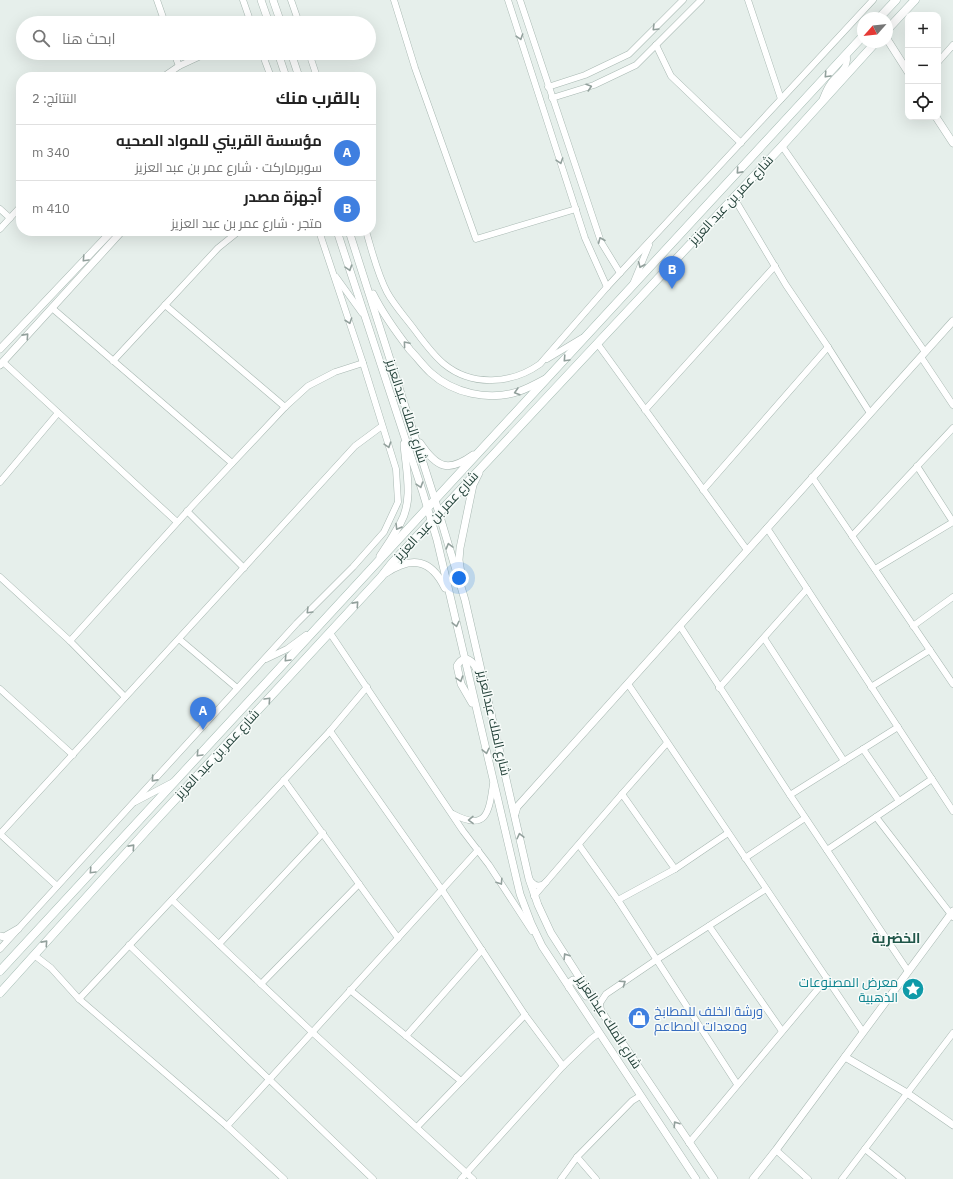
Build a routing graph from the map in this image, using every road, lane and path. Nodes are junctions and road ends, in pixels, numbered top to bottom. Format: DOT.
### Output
graph roads {
  1 [pos="157,0"];
  2 [pos="243,0"];
  3 [pos="261,0"];
  4 [pos="273,0"];
  5 [pos="291,0"];
  6 [pos="394,0"];
  7 [pos="508,0"];
  8 [pos="520,0"];
  9 [pos="683,0"];
  10 [pos="701,0"];
  11 [pos="748,0"];
  12 [pos="873,0"];
  13 [pos="896,0"];
  14 [pos="915,0"];
  15 [pos="885,12"];
  16 [pos="163,16"];
  17 [pos="249,16"];
  18 [pos="267,16"];
  19 [pos="279,16"];
  20 [pos="297,16"];
  21 [pos="893,24"];
  22 [pos="857,42"];
  23 [pos="656,45"];
  24 [pos="871,48"];
  25 [pos="893,48"];
  26 [pos="952,49"];
  27 [pos="846,54"];
  28 [pos="941,59"];
  29 [pos="177,60"];
  30 [pos="192,60"];
  31 [pos="265,60"];
  32 [pos="280,60"];
  33 [pos="293,60"];
  34 [pos="311,60"];
  35 [pos="179,66"];
  36 [pos="905,67"];
  37 [pos="170,72"];
  38 [pos="269,72"];
  39 [pos="284,72"];
  40 [pos="297,72"];
  41 [pos="315,72"];
  42 [pos="548,87"];
  43 [pos="552,98"];
  44 [pos="781,99"];
  45 [pos="823,100"];
  46 [pos="938,120"];
  47 [pos="741,143"];
  48 [pos="953,143"];
  49 [pos="782,146"];
  50 [pos="734,198"];
  51 [pos="576,208"];
  52 [pos="0,210"];
  53 [pos="16,211"];
  54 [pos="10,218"];
  55 [pos="0,228"];
  56 [pos="107,236"];
  57 [pos="117,236"];
  58 [pos="233,236"];
  59 [pos="321,236"];
  60 [pos="339,236"];
  61 [pos="351,236"];
  62 [pos="368,236"];
  63 [pos="651,241"];
  64 [pos="774,266"];
  65 [pos="332,270"];
  66 [pos="620,273"];
  67 [pos="363,275"];
  68 [pos="607,288"];
  69 [pos="630,288"];
  70 [pos="618,302"];
  71 [pos="165,305"];
  72 [pos="52,308"];
  73 [pos="365,316"];
  74 [pos="953,321"];
  75 [pos="591,331"];
  76 [pos="598,343"];
  77 [pos="828,347"];
  78 [pos="0,349"];
  79 [pos="922,355"];
  80 [pos="113,361"];
  81 [pos="1,363"];
  82 [pos="363,363"];
  83 [pos="540,364"];
  84 [pos="552,375"];
  85 [pos="953,405"];
  86 [pos="285,407"];
  87 [pos="645,410"];
  88 [pos="58,412"];
  89 [pos="870,413"];
  90 [pos="382,426"];
  91 [pos="953,428"];
  92 [pos="403,434"];
  93 [pos="415,436"];
  94 [pos="482,449"];
  95 [pos="232,463"];
  96 [pos="917,466"];
  97 [pos="482,468"];
  98 [pos="812,477"];
  99 [pos="0,482"];
  100 [pos="703,490"];
  101 [pos="435,500"];
  102 [pos="428,508"];
  103 [pos="187,511"];
  104 [pos="439,513"];
  105 [pos="431,521"];
  106 [pos="177,522"];
  107 [pos="953,522"];
  108 [pos="767,528"];
  109 [pos="852,536"];
  110 [pos="747,550"];
  111 [pos="244,568"];
  112 [pos="875,569"];
  113 [pos="371,570"];
  114 [pos="0,577"];
  115 [pos="381,577"];
  116 [pos="807,589"];
  117 [pos="953,597"];
  118 [pos="450,598"];
  119 [pos="465,600"];
  120 [pos="680,626"];
  121 [pos="913,626"];
  122 [pos="314,630"];
  123 [pos="330,633"];
  124 [pos="764,638"];
  125 [pos="179,639"];
  126 [pos="70,641"];
  127 [pos="930,650"];
  128 [pos="263,660"];
  129 [pos="464,660"];
  130 [pos="951,677"];
  131 [pos="628,684"];
  132 [pos="953,684"];
  133 [pos="367,687"];
  134 [pos="872,687"];
  135 [pos="237,688"];
  136 [pos="719,688"];
  137 [pos="0,689"];
  138 [pos="125,698"];
  139 [pos="898,727"];
  140 [pos="330,731"];
  141 [pos="667,743"];
  142 [pos="499,748"];
  143 [pos="863,749"];
  144 [pos="73,755"];
  145 [pos="844,761"];
  146 [pos="932,779"];
  147 [pos="176,780"];
  148 [pos="284,780"];
  149 [pos="494,782"];
  150 [pos="508,786"];
  151 [pos="528,794"];
  152 [pos="622,794"];
  153 [pos="790,795"];
  154 [pos="899,801"];
  155 [pos="951,802"];
  156 [pos="132,803"];
  157 [pos="953,811"];
  158 [pos="451,813"];
  159 [pos="515,814"];
  160 [pos="876,817"];
  161 [pos="805,818"];
  162 [pos="323,833"];
  163 [pos="728,833"];
  164 [pos="0,834"];
  165 [pos="579,845"];
  166 [pos="478,850"];
  167 [pos="827,850"];
  168 [pos="745,858"];
  169 [pos="675,869"];
  170 [pos="530,879"];
  171 [pos="546,882"];
  172 [pos="359,884"];
  173 [pos="57,886"];
  174 [pos="766,889"];
  175 [pos="442,890"];
  176 [pos="534,896"];
  177 [pos="172,900"];
  178 [pos="618,900"];
  179 [pos="952,914"];
  180 [pos="709,926"];
  181 [pos="18,929"];
  182 [pos="0,936"];
  183 [pos="398,938"];
  184 [pos="219,944"];
  185 [pos="129,945"];
  186 [pos="542,946"];
  187 [pos="0,949"];
  188 [pos="482,950"];
  189 [pos="34,955"];
  190 [pos="656,960"];
  191 [pos="0,971"];
  192 [pos="908,971"];
  193 [pos="827,978"];
  194 [pos="262,984"];
  195 [pos="569,987"];
  196 [pos="350,990"];
  197 [pos="0,993"];
  198 [pos="79,999"];
  199 [pos="600,1010"];
  200 [pos="525,1015"];
  201 [pos="782,1031"];
  202 [pos="312,1032"];
  203 [pos="863,1032"];
  204 [pos="599,1033"];
  205 [pos="953,1033"];
  206 [pos="406,1036"];
  207 [pos="620,1040"];
  208 [pos="845,1057"];
  209 [pos="563,1066"];
  210 [pos="268,1080"];
  211 [pos="461,1081"];
  212 [pos="738,1084"];
  213 [pos="908,1093"];
  214 [pos="640,1096"];
  215 [pos="953,1125"];
  216 [pos="227,1126"];
  217 [pos="417,1127"];
  218 [pos="689,1144"];
  219 [pos="864,1149"];
  220 [pos="776,1150"];
  221 [pos="577,1157"];
  222 [pos="466,1172"];
  223 [pos="284,1179"];
  224 [pos="373,1179"];
  225 [pos="461,1179"];
  226 [pos="473,1179"];
  227 [pos="561,1179"];
  228 [pos="596,1179"];
  229 [pos="696,1179"];
  230 [pos="714,1179"];
  231 [pos="754,1179"];
  232 [pos="808,1179"];
  233 [pos="842,1179"];
  234 [pos="902,1179"];
  1 -- 16 [label="street"];
  2 -- 17 [label="street"];
  3 -- 18 [label="street"];
  4 -- 19 [label="street"];
  5 -- 20 [label="street"];
  6 -- 51 [label="street"];
  7 -- 51 [label="street, one-way"];
  8 -- 42 [label="street"];
  9 -- 42 [label="street, one-way"];
  10 -- 23 [label="street"];
  11 -- 44 [label="street"];
  12 -- 44 [label="street"];
  13 -- 15 [label="main road"];
  14 -- 21 [label="main road"];
  22 -- 27 [label="main road, شارع عمر بن عبد العزيز"];
  43 -- 23 [label="street, one-way"];
  23 -- 47 [label="street"];
  24 -- 45 [label="main road, شارع عمر بن عبد العزيز"];
  25 -- 36 [label="street"];
  26 -- 28 [label="street"];
  27 -- 45 [label="street"];
  27 -- 69 [label="main road, شارع عمر بن عبد العزيز, one-way"];
  29 -- 35 [label="street"];
  30 -- 35 [label="street"];
  31 -- 38 [label="street"];
  32 -- 39 [label="street"];
  33 -- 40 [label="street"];
  34 -- 41 [label="street"];
  35 -- 37 [label="street"];
  42 -- 43 [label="street"];
  66 -- 43 [label="street, one-way"];
  44 -- 47 [label="street"];
  45 -- 49 [label="main road, شارع عمر بن عبد العزيز"];
  46 -- 48 [label="street"];
  47 -- 63 [label="street"];
  49 -- 50 [label="main road, شارع عمر بن عبد العزيز"];
  49 -- 79 [label="street"];
  50 -- 64 [label="street"];
  50 -- 76 [label="main road, شارع عمر بن عبد العزيز"];
  51 -- 68 [label="street"];
  52 -- 54 [label="street"];
  53 -- 54 [label="street"];
  54 -- 55 [label="street"];
  56 -- 78 [label="street, one-way"];
  57 -- 72 [label="street"];
  58 -- 71 [label="street"];
  59 -- 65 [label="street"];
  60 -- 73 [label="street, شارع الملك عبدالعزيز, one-way"];
  61 -- 67 [label="street, شارع الملك عبدالعزيز"];
  62 -- 83 [label="street"];
  63 -- 66 [label="street"];
  63 -- 69 [label="street, one-way"];
  64 -- 77 [label="street"];
  64 -- 87 [label="street"];
  65 -- 73 [label="street"];
  65 -- 82 [label="street, one-way"];
  66 -- 68 [label="street"];
  84 -- 67 [label="street, one-way"];
  67 -- 93 [label="street, شارع الملك عبدالعزيز"];
  68 -- 83 [label="street"];
  69 -- 70 [label="main road, شارع عمر بن عبد العزيز"];
  70 -- 75 [label="main road, شارع عمر بن عبد العزيز"];
  70 -- 76 [label="main road"];
  71 -- 80 [label="street"];
  71 -- 86 [label="street"];
  72 -- 80 [label="street"];
  81 -- 72 [label="street, one-way"];
  73 -- 92 [label="street, شارع الملك عبدالعزيز"];
  74 -- 79 [label="street"];
  75 -- 83 [label="street"];
  75 -- 84 [label="main road, شارع عمر بن عبد العزيز, one-way"];
  76 -- 87 [label="street"];
  76 -- 97 [label="main road, شارع عمر بن عبد العزيز"];
  77 -- 89 [label="street"];
  77 -- 100 [label="street"];
  79 -- 85 [label="street"];
  79 -- 89 [label="street"];
  80 -- 95 [label="street"];
  81 -- 88 [label="street"];
  82 -- 86 [label="street"];
  82 -- 90 [label="street"];
  84 -- 94 [label="main road, شارع عمر بن عبد العزيز"];
  86 -- 95 [label="street"];
  87 -- 100 [label="street"];
  88 -- 99 [label="street"];
  88 -- 106 [label="street"];
  89 -- 98 [label="street"];
  90 -- 111 [label="street"];
  90 -- 128 [label="street, one-way"];
  91 -- 96 [label="street"];
  92 -- 102 [label="street, شارع الملك عبدالعزيز, one-way"];
  92 -- 113 [label="street, one-way"];
  93 -- 94 [label="street"];
  93 -- 101 [label="street, شارع الملك عبدالعزيز"];
  94 -- 101 [label="main road, شارع عمر بن عبد العزيز"];
  95 -- 103 [label="street"];
  96 -- 107 [label="street"];
  96 -- 109 [label="street"];
  97 -- 104 [label="main road, شارع عمر بن عبد العزيز"];
  97 -- 119 [label="street"];
  98 -- 108 [label="street"];
  98 -- 109 [label="street"];
  100 -- 110 [label="street"];
  101 -- 102 [label="main road, شارع عمر بن عبد العزيز"];
  101 -- 104 [label="street, شارع الملك عبدالعزيز"];
  102 -- 105 [label="street, شارع الملك عبدالعزيز"];
  102 -- 113 [label="main road, شارع عمر بن عبد العزيز"];
  103 -- 106 [label="street"];
  103 -- 111 [label="street"];
  104 -- 105 [label="main road, شارع عمر بن عبد العزيز"];
  119 -- 104 [label="street, شارع الملك عبدالعزيز, one-way"];
  105 -- 115 [label="main road, شارع عمر بن عبد العزيز"];
  105 -- 118 [label="street, شارع الملك عبدالعزيز"];
  106 -- 126 [label="street"];
  107 -- 112 [label="street"];
  108 -- 110 [label="street"];
  108 -- 116 [label="street"];
  109 -- 112 [label="street"];
  110 -- 120 [label="street"];
  111 -- 125 [label="street"];
  112 -- 121 [label="street"];
  113 -- 122 [label="main road, شارع عمر بن عبد العزيز"];
  114 -- 126 [label="street"];
  115 -- 118 [label="street"];
  123 -- 115 [label="main road, شارع عمر بن عبد العزيز, one-way"];
  116 -- 124 [label="street"];
  116 -- 134 [label="street"];
  117 -- 121 [label="street"];
  118 -- 129 [label="street, شارع الملك عبدالعزيز, one-way"];
  119 -- 142 [label="street, شارع الملك عبدالعزيز"];
  120 -- 131 [label="street"];
  120 -- 136 [label="street"];
  121 -- 127 [label="street"];
  122 -- 128 [label="street"];
  122 -- 147 [label="main road, شارع عمر بن عبد العزيز, one-way"];
  123 -- 133 [label="street"];
  189 -- 123 [label="main road, شارع عمر بن عبد العزيز, one-way"];
  124 -- 136 [label="street"];
  124 -- 145 [label="street"];
  125 -- 135 [label="street"];
  125 -- 138 [label="street"];
  126 -- 138 [label="street"];
  127 -- 130 [label="street"];
  127 -- 134 [label="street"];
  128 -- 135 [label="street"];
  129 -- 142 [label="street"];
  129 -- 149 [label="street, شارع الملك عبدالعزيز, one-way"];
  130 -- 132 [label="street"];
  131 -- 141 [label="street"];
  131 -- 151 [label="street"];
  133 -- 140 [label="street"];
  133 -- 158 [label="street"];
  134 -- 139 [label="street"];
  135 -- 156 [label="street, one-way"];
  136 -- 153 [label="street"];
  137 -- 144 [label="street"];
  138 -- 144 [label="street"];
  139 -- 143 [label="street"];
  139 -- 146 [label="street"];
  140 -- 148 [label="street"];
  140 -- 175 [label="street"];
  141 -- 152 [label="street"];
  141 -- 163 [label="street"];
  142 -- 150 [label="street, شارع الملك عبدالعزيز"];
  143 -- 145 [label="street"];
  143 -- 154 [label="street"];
  144 -- 164 [label="street"];
  145 -- 153 [label="street"];
  146 -- 154 [label="street"];
  146 -- 155 [label="street"];
  147 -- 156 [label="street"];
  147 -- 191 [label="main road, شارع عمر بن عبد العزيز, one-way"];
  148 -- 162 [label="street"];
  148 -- 177 [label="street"];
  149 -- 158 [label="street, one-way"];
  149 -- 186 [label="street, شارع الملك عبدالعزيز"];
  150 -- 151 [label="street"];
  150 -- 159 [label="street, شارع الملك عبدالعزيز"];
  151 -- 159 [label="street"];
  152 -- 165 [label="street"];
  152 -- 169 [label="street"];
  153 -- 161 [label="street"];
  154 -- 160 [label="street"];
  155 -- 157 [label="street"];
  156 -- 173 [label="street"];
  158 -- 166 [label="street"];
  170 -- 159 [label="street, شارع الملك عبدالعزيز, one-way"];
  160 -- 167 [label="street"];
  160 -- 179 [label="street"];
  161 -- 167 [label="street"];
  161 -- 168 [label="street"];
  162 -- 172 [label="street"];
  162 -- 184 [label="street"];
  163 -- 168 [label="street"];
  163 -- 169 [label="street"];
  164 -- 173 [label="street"];
  165 -- 171 [label="street"];
  165 -- 178 [label="street"];
  166 -- 175 [label="street"];
  166 -- 186 [label="street, one-way"];
  167 -- 192 [label="street"];
  168 -- 174 [label="street"];
  169 -- 178 [label="street"];
  170 -- 171 [label="street"];
  170 -- 176 [label="street, شارع الملك عبدالعزيز"];
  171 -- 176 [label="street"];
  172 -- 183 [label="street"];
  172 -- 194 [label="street"];
  173 -- 181 [label="street"];
  174 -- 180 [label="street"];
  174 -- 193 [label="street"];
  175 -- 183 [label="street"];
  175 -- 188 [label="street"];
  199 -- 176 [label="street, شارع الملك عبدالعزيز, one-way"];
  177 -- 184 [label="street"];
  177 -- 185 [label="street"];
  178 -- 190 [label="street"];
  179 -- 192 [label="street"];
  180 -- 190 [label="street"];
  180 -- 201 [label="street"];
  181 -- 182 [label="street"];
  181 -- 187 [label="street"];
  183 -- 196 [label="street"];
  184 -- 194 [label="street"];
  185 -- 198 [label="street"];
  185 -- 210 [label="street"];
  186 -- 195 [label="street, شارع الملك عبدالعزيز"];
  188 -- 200 [label="street"];
  188 -- 206 [label="street"];
  189 -- 197 [label="main road, شارع عمر بن عبد العزيز"];
  189 -- 198 [label="street"];
  199 -- 190 [label="street, one-way"];
  190 -- 212 [label="street"];
  192 -- 203 [label="street"];
  193 -- 201 [label="street"];
  193 -- 203 [label="street"];
  194 -- 202 [label="street"];
  195 -- 204 [label="street, شارع الملك عبدالعزيز"];
  195 -- 207 [label="street"];
  196 -- 202 [label="street"];
  196 -- 206 [label="street"];
  198 -- 216 [label="street"];
  199 -- 207 [label="street, شارع الملك عبدالعزيز"];
  200 -- 209 [label="street"];
  200 -- 211 [label="street"];
  201 -- 212 [label="street"];
  202 -- 210 [label="street"];
  202 -- 217 [label="street"];
  203 -- 208 [label="street"];
  204 -- 209 [label="street"];
  204 -- 214 [label="street, شارع الملك عبدالعزيز"];
  205 -- 213 [label="street"];
  206 -- 211 [label="street"];
  218 -- 207 [label="street, شارع الملك عبدالعزيز, one-way"];
  208 -- 213 [label="street"];
  208 -- 220 [label="street"];
  209 -- 222 [label="street"];
  210 -- 216 [label="street"];
  210 -- 224 [label="street"];
  211 -- 217 [label="street"];
  212 -- 218 [label="street"];
  213 -- 215 [label="street"];
  213 -- 219 [label="street"];
  214 -- 221 [label="street"];
  214 -- 229 [label="street, شارع الملك عبدالعزيز"];
  216 -- 223 [label="street"];
  217 -- 222 [label="street"];
  218 -- 230 [label="street, شارع الملك عبدالعزيز"];
  219 -- 233 [label="street"];
  219 -- 234 [label="street"];
  220 -- 231 [label="street"];
  220 -- 232 [label="street"];
  221 -- 227 [label="street"];
  221 -- 228 [label="street"];
  222 -- 225 [label="street"];
  222 -- 226 [label="street"];
}
